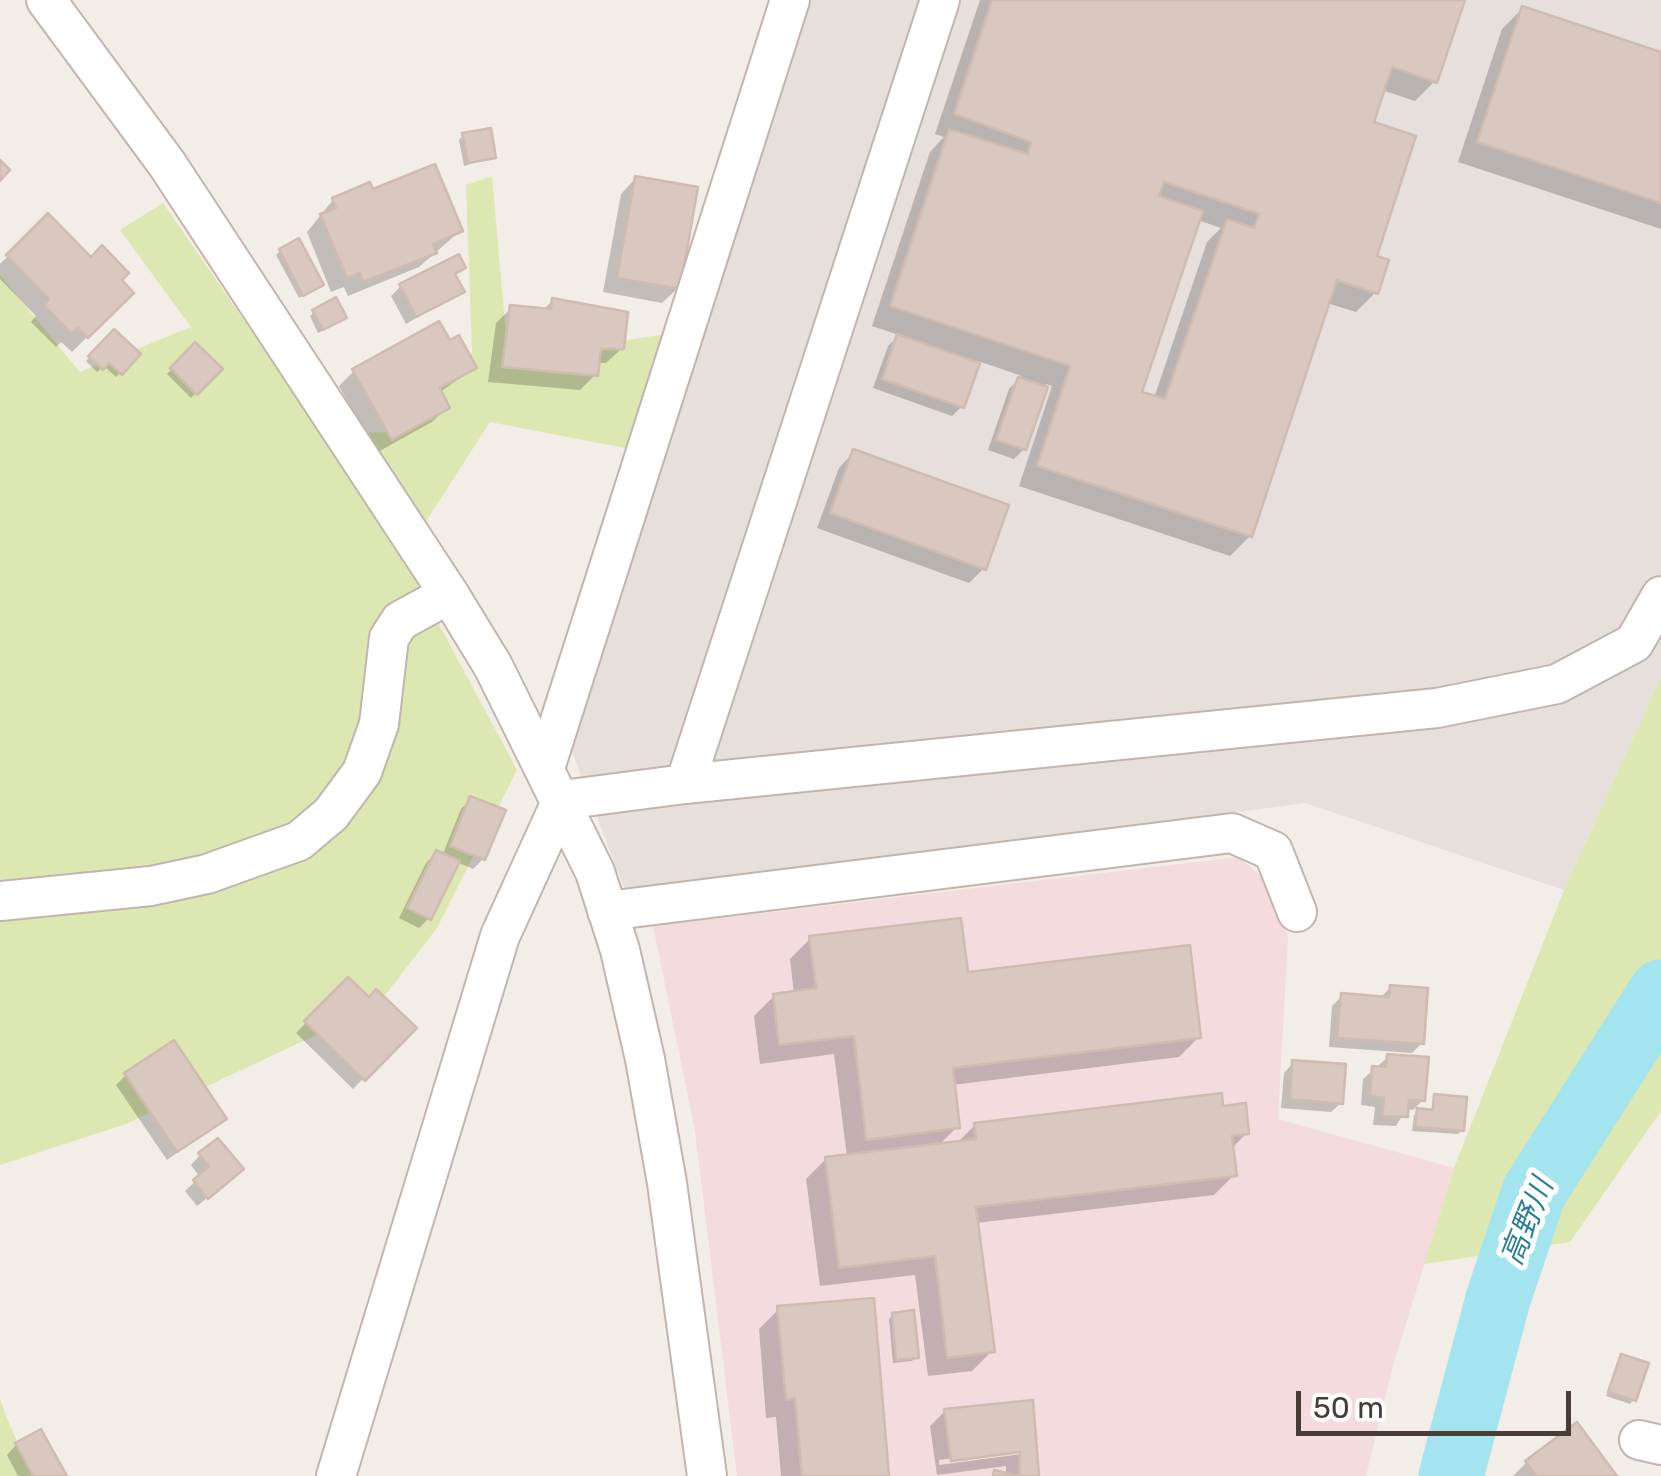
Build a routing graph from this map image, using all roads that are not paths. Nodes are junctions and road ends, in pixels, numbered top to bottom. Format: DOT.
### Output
graph roads {
  1 [pos="46,0"];
  2 [pos="790,0"];
  3 [pos="940,0"];
  4 [pos="449,594"];
  5 [pos="1661,596"];
  6 [pos="553,784"];
  7 [pos="685,784"];
  8 [pos="0,901"];
  9 [pos="607,911"];
  10 [pos="1297,912"];
  11 [pos="336,1476"];
  12 [pos="707,1476"];
  1 -- 4 [label="street"];
  2 -- 6 [label="street"];
  3 -- 7 [label="street"];
  4 -- 6 [label="street"];
  4 -- 8 [label="street"];
  5 -- 7 [label="street"];
  6 -- 7 [label="street"];
  6 -- 9 [label="street"];
  6 -- 11 [label="street"];
  9 -- 10 [label="street"];
  9 -- 12 [label="street"];
}
